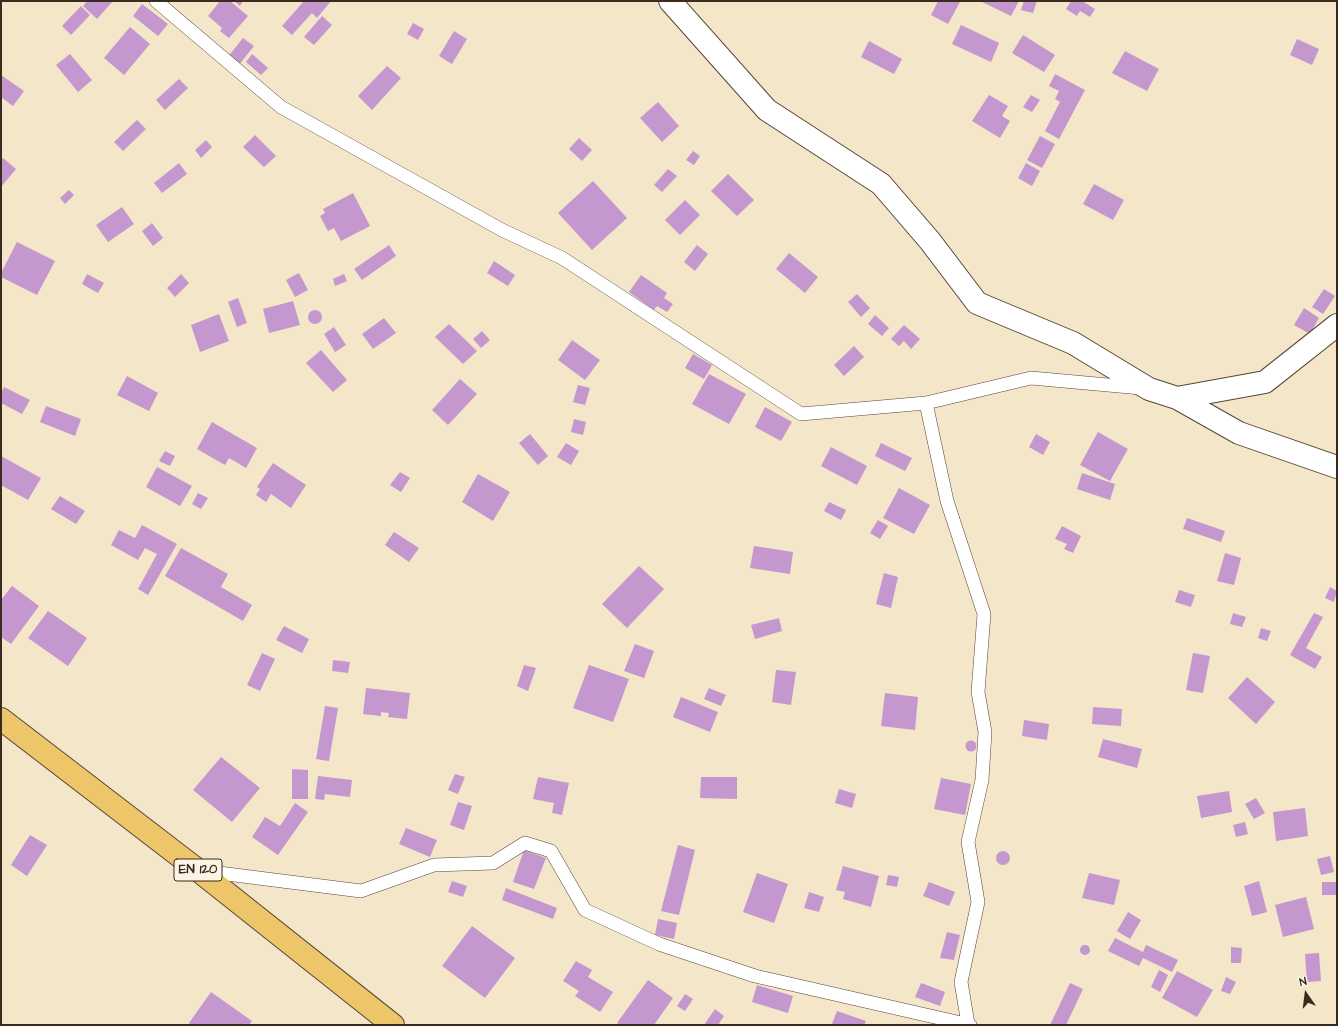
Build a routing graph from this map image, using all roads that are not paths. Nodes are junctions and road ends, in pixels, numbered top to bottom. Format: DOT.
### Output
graph roads {
  1 [pos="156,1"];
  2 [pos="670,1"];
  3 [pos="1337,325"];
  4 [pos="1149,389"];
  5 [pos="1177,398"];
  6 [pos="926,403"];
  7 [pos="1337,467"];
  8 [pos="1,719"];
  9 [pos="199,871"];
  10 [pos="393,1025"];
  11 [pos="969,1025"];
  1 -- 6 [label="lane"];
  2 -- 4 [label="street"];
  3 -- 5 [label="street"];
  4 -- 5 [label="street"];
  4 -- 6 [label="lane"];
  5 -- 7 [label="street"];
  6 -- 11 [label="lane"];
  8 -- 9 [label="main road, EN 120"];
  9 -- 10 [label="main road, EN 120"];
  9 -- 11 [label="lane"];
}
